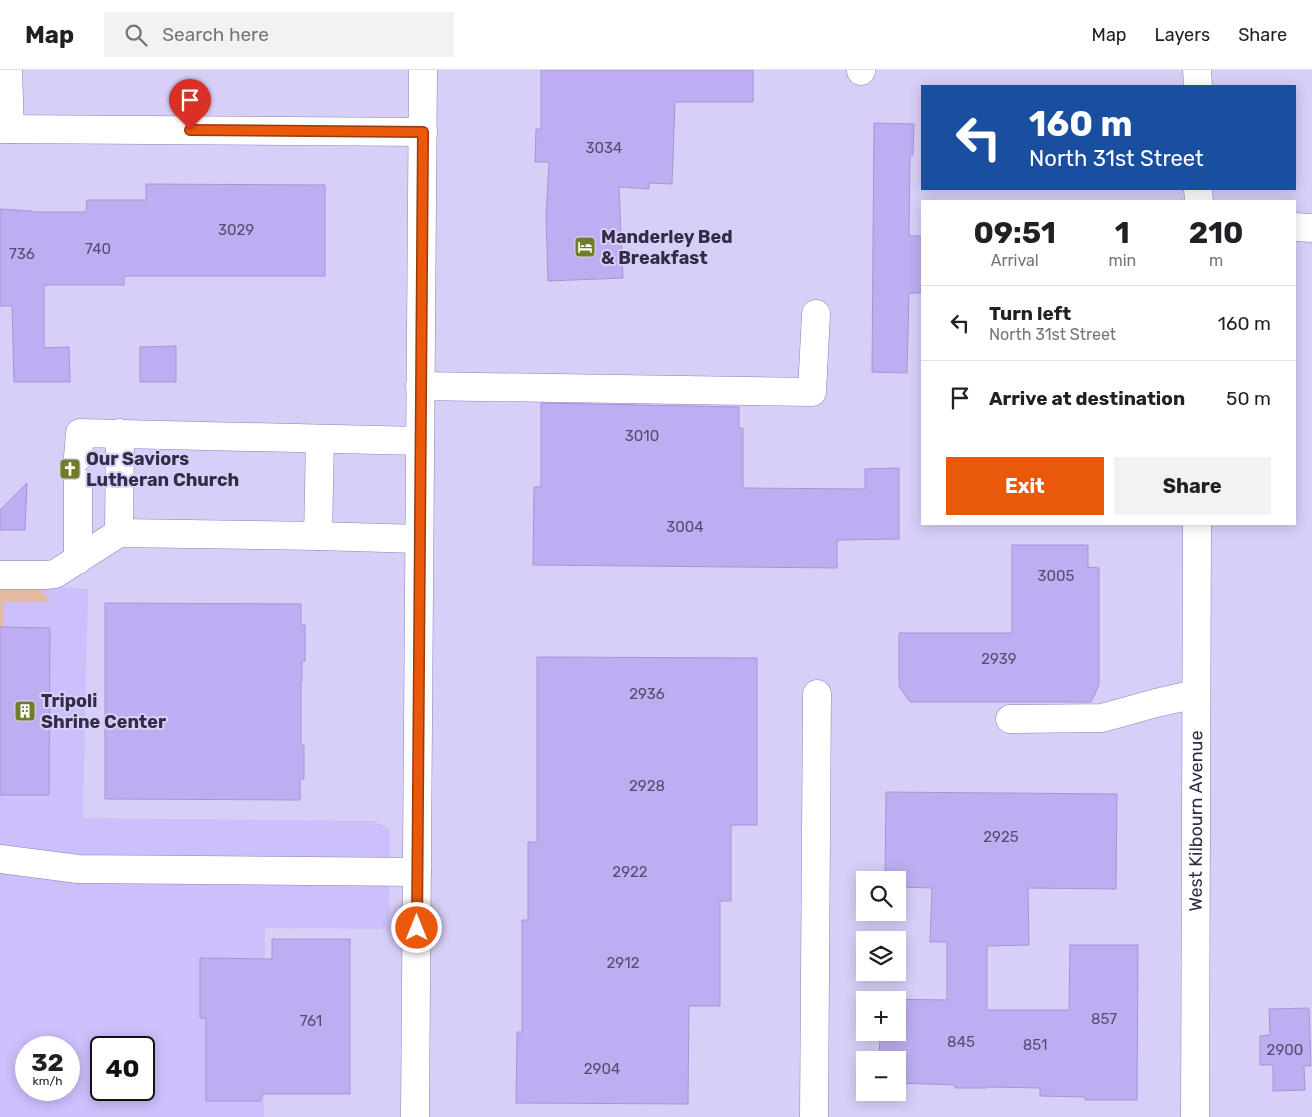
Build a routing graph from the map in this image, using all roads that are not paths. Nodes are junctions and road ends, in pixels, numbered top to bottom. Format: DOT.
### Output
graph roads {
  1 [pos="8,70"];
  2 [pos="423,70"];
  3 [pos="1197,70"];
  4 [pos="1198,85"];
  5 [pos="5,129"];
  6 [pos="423,132"];
  7 [pos="1296,227"];
  8 [pos="1312,228"];
  9 [pos="816,314"];
  10 [pos="420,386"];
  11 [pos="120,433"];
  12 [pos="320,439"];
  13 [pos="420,441"];
  14 [pos="1197,525"];
  15 [pos="119,533"];
  16 [pos="318,536"];
  17 [pos="419,539"];
  18 [pos="78,560"];
  19 [pos="0,575"];
  20 [pos="817,694"];
  21 [pos="1196,694"];
  22 [pos="1010,719"];
  23 [pos="0,859"];
  24 [pos="417,872"];
  25 [pos="415,1117"];
  26 [pos="814,1117"];
  27 [pos="1195,1117"];
  1 -- 5 [label="street"];
  2 -- 6 [label="street"];
  3 -- 4 [label="street"];
  5 -- 6 [label="street"];
  6 -- 10 [label="street"];
  7 -- 8 [label="street"];
  9 -- 10 [label="street"];
  10 -- 13 [label="street"];
  11 -- 12 [label="street"];
  11 -- 15 [label="street"];
  11 -- 18 [label="street"];
  12 -- 13 [label="street"];
  12 -- 16 [label="street"];
  13 -- 17 [label="street"];
  14 -- 21 [label="street, West Kilbourn Avenue"];
  15 -- 16 [label="street"];
  15 -- 18 [label="street"];
  16 -- 17 [label="street"];
  17 -- 24 [label="street"];
  18 -- 19 [label="street"];
  20 -- 26 [label="street"];
  21 -- 22 [label="street"];
  21 -- 27 [label="street, West Kilbourn Avenue"];
  23 -- 24 [label="street"];
  24 -- 25 [label="street"];
}
